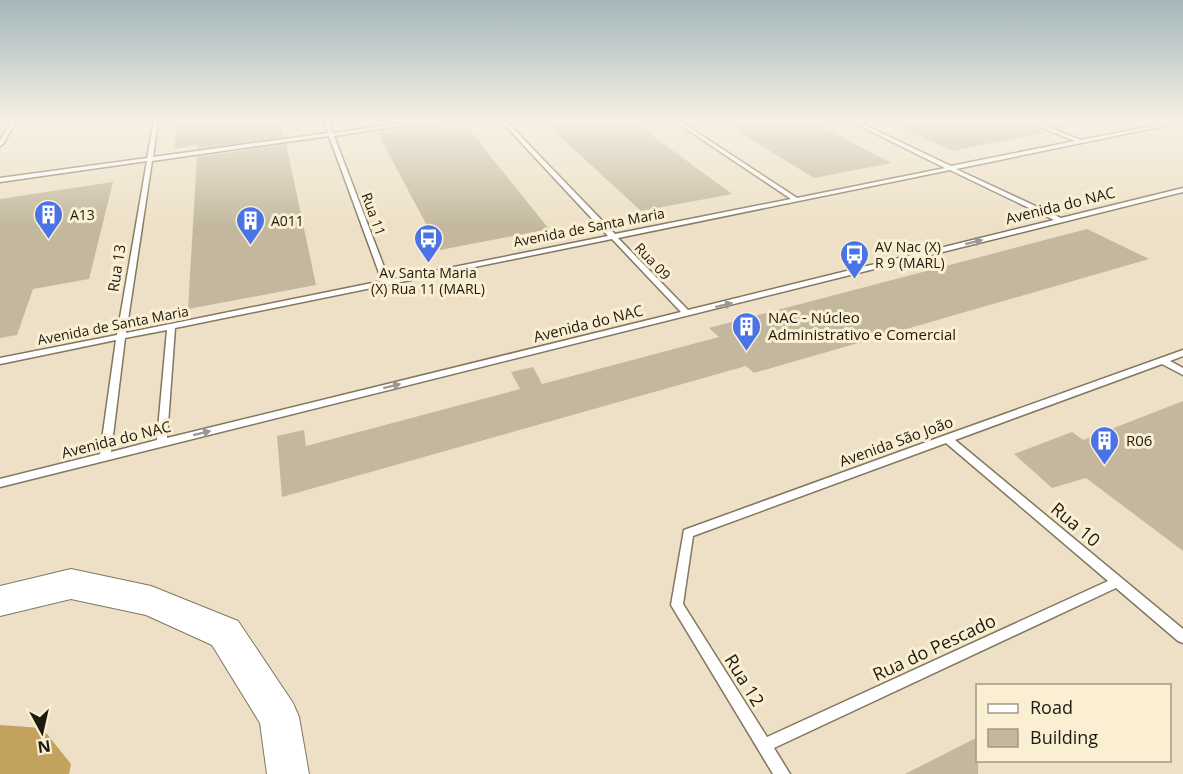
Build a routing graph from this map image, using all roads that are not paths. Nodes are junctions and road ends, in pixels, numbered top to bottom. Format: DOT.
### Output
graph roads {
  1 [pos="149,156"];
  2 [pos="175,156"];
  3 [pos="339,156"];
  4 [pos="537,156"];
  5 [pos="730,156"];
  6 [pos="925,156"];
  7 [pos="1010,156"];
  8 [pos="148,160"];
  9 [pos="950,168"];
  10 [pos="0,180"];
  11 [pos="1183,190"];
  12 [pos="795,199"];
  13 [pos="1059,220"];
  14 [pos="614,236"];
  15 [pos="386,283"];
  16 [pos="687,314"];
  17 [pos="171,327"];
  18 [pos="121,337"];
  19 [pos="1183,353"];
  20 [pos="1162,360"];
  21 [pos="0,362"];
  22 [pos="1183,372"];
  23 [pos="946,438"];
  24 [pos="162,442"];
  25 [pos="105,457"];
  26 [pos="0,483"];
  27 [pos="1118,582"];
  28 [pos="0,601"];
  29 [pos="677,605"];
  30 [pos="1183,637"];
  31 [pos="765,745"];
  32 [pos="288,774"];
  33 [pos="782,774"];
  1 -- 8 [label="lane, Rua 13"];
  2 -- 8 [label="lane"];
  3 -- 15 [label="lane, Rua 11"];
  4 -- 14 [label="lane, Rua 09"];
  5 -- 12 [label="lane"];
  6 -- 9 [label="lane"];
  7 -- 9 [label="lane, Avenida de Santa Maria"];
  8 -- 10 [label="lane"];
  8 -- 18 [label="lane, Rua 13"];
  9 -- 12 [label="lane, Avenida de Santa Maria"];
  9 -- 13 [label="lane"];
  11 -- 13 [label="lane, Avenida do NAC"];
  12 -- 14 [label="lane, Avenida de Santa Maria"];
  16 -- 13 [label="lane, Avenida do NAC, one-way"];
  14 -- 15 [label="lane, Avenida de Santa Maria"];
  14 -- 16 [label="lane, Rua 09"];
  15 -- 17 [label="lane, Avenida de Santa Maria"];
  24 -- 16 [label="lane, Avenida do NAC, one-way"];
  17 -- 18 [label="lane, Avenida de Santa Maria"];
  17 -- 24 [label="lane"];
  18 -- 21 [label="lane, Avenida de Santa Maria"];
  18 -- 25 [label="lane, Rua 13"];
  19 -- 20 [label="lane, Avenida São João"];
  20 -- 22 [label="lane"];
  20 -- 23 [label="lane, Avenida São João"];
  23 -- 27 [label="lane, Rua 10"];
  23 -- 29 [label="lane, Avenida São João"];
  24 -- 25 [label="lane, Avenida do NAC"];
  25 -- 26 [label="lane, Avenida do NAC"];
  27 -- 30 [label="lane, Rua 10"];
  27 -- 31 [label="lane, Rua do Pescado"];
  28 -- 32 [label="street"];
  29 -- 31 [label="lane, Rua 12"];
  31 -- 33 [label="lane, Rua 12"];
}
